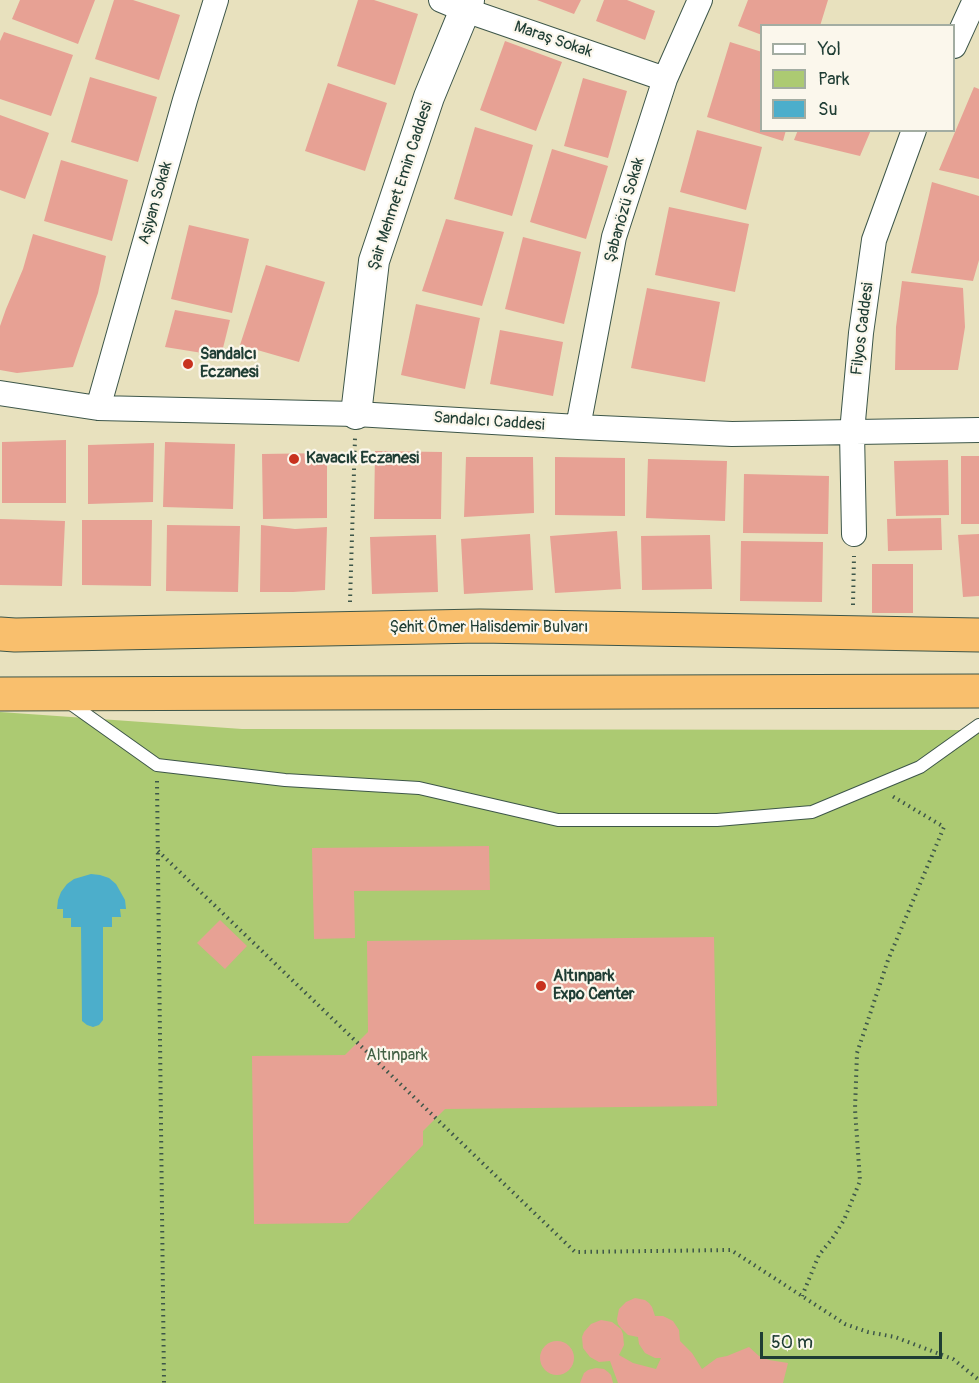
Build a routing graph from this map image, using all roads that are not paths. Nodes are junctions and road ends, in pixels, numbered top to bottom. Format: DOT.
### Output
graph roads {
  1 [pos="216,0"];
  2 [pos="700,0"];
  3 [pos="975,0"];
  4 [pos="458,3"];
  5 [pos="955,44"];
  6 [pos="665,79"];
  7 [pos="913,132"];
  8 [pos="0,393"];
  9 [pos="98,408"];
  10 [pos="356,414"];
  11 [pos="578,427"];
  12 [pos="979,430"];
  13 [pos="852,432"];
  14 [pos="854,534"];
  15 [pos="0,634"];
  16 [pos="979,634"];
  17 [pos="979,691"];
  18 [pos="56,693"];
  19 [pos="0,694"];
  20 [pos="979,725"];
  1 -- 9 [label="street, Aşiyan Sokak"];
  2 -- 6 [label="street, Şabanözü Sokak"];
  3 -- 5 [label="street"];
  4 -- 6 [label="street, Maraş Sokak"];
  4 -- 10 [label="street, Şair Mehmet Emin Caddesi"];
  6 -- 11 [label="street, Şabanözü Sokak"];
  7 -- 13 [label="street, Filyos Caddesi"];
  8 -- 9 [label="street, Sandalcı Caddesi"];
  9 -- 10 [label="street, Sandalcı Caddesi"];
  10 -- 11 [label="street, Sandalcı Caddesi"];
  11 -- 13 [label="street, Sandalcı Caddesi"];
  12 -- 13 [label="street, Sandalcı Caddesi"];
  13 -- 14 [label="street, Filyos Caddesi"];
  15 -- 16 [label="highway, Şehit Ömer Halisdemir Bulvarı"];
  17 -- 18 [label="highway"];
  18 -- 19 [label="highway"];
  18 -- 20 [label="lane"];
}
